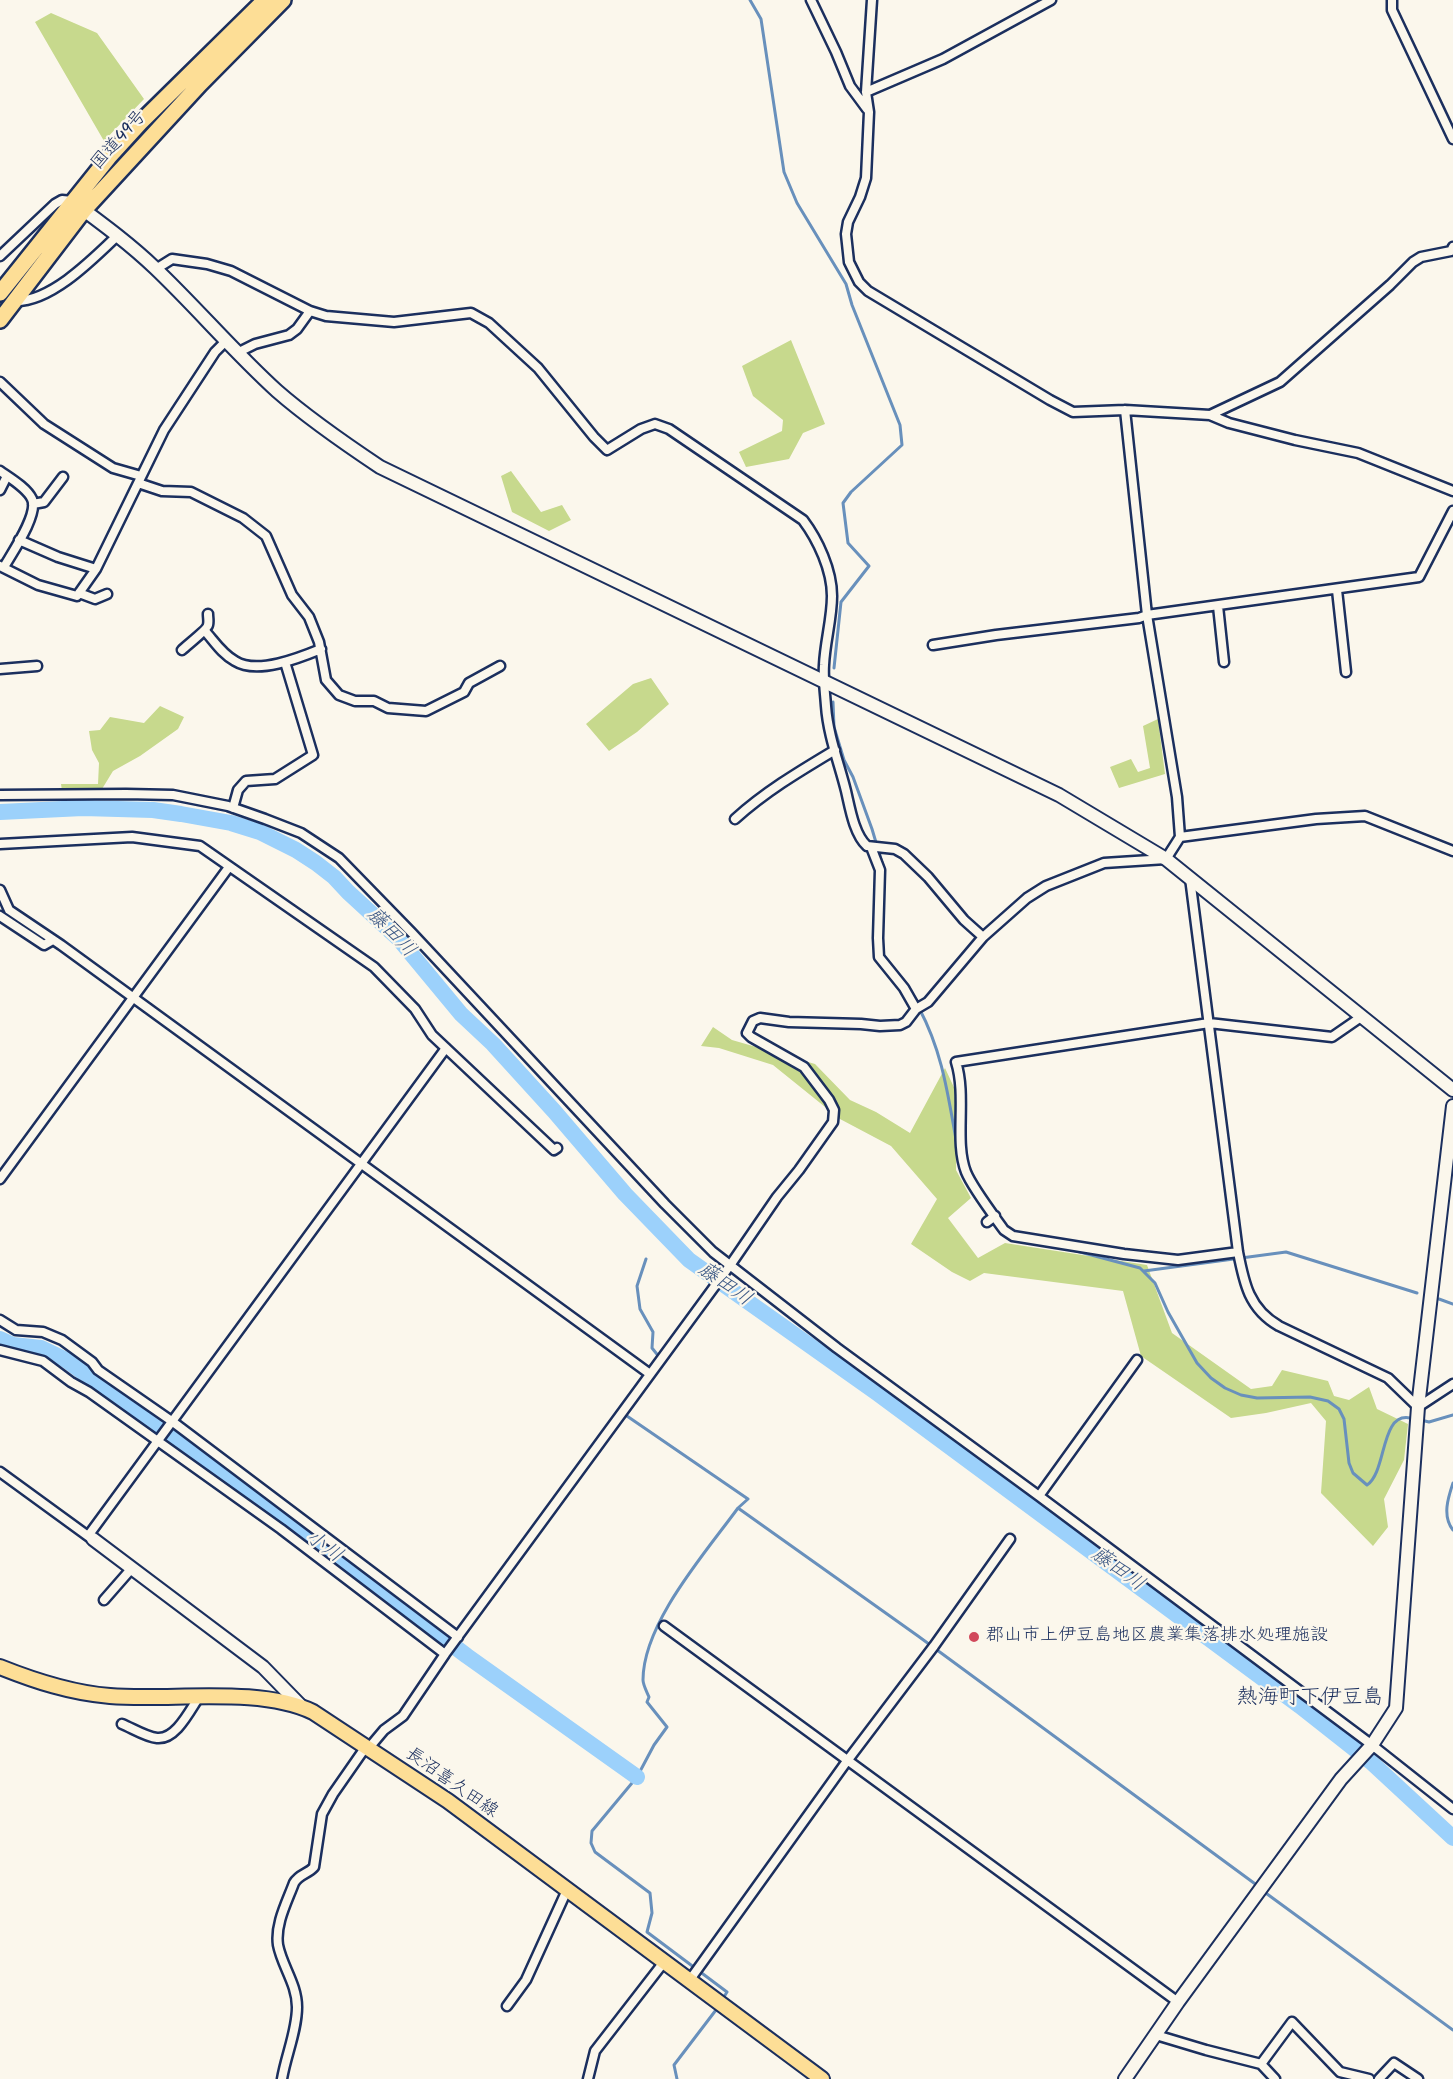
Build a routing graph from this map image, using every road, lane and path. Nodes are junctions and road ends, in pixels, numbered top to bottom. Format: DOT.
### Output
graph roads {
  1 [pos="265,0"];
  2 [pos="283,0"];
  3 [pos="811,0"];
  4 [pos="872,0"];
  5 [pos="1051,0"];
  6 [pos="1392,0"];
  7 [pos="866,92"];
  8 [pos="869,112"];
  9 [pos="1453,139"];
  10 [pos="78,206"];
  11 [pos="118,235"];
  12 [pos="1452,250"];
  13 [pos="0,256"];
  14 [pos="156,269"];
  15 [pos="0,293"];
  16 [pos="14,301"];
  17 [pos="310,311"];
  18 [pos="0,320"];
  19 [pos="226,342"];
  20 [pos="237,353"];
  21 [pos="0,382"];
  22 [pos="1125,410"];
  23 [pos="1210,416"];
  24 [pos="4,474"];
  25 [pos="63,477"];
  26 [pos="140,479"];
  27 [pos="0,490"];
  28 [pos="1453,491"];
  29 [pos="33,504"];
  30 [pos="1453,511"];
  31 [pos="19,540"];
  32 [pos="2,567"];
  33 [pos="96,569"];
  34 [pos="1337,590"];
  35 [pos="79,592"];
  36 [pos="107,594"];
  37 [pos="1218,606"];
  38 [pos="208,614"];
  39 [pos="1147,615"];
  40 [pos="205,631"];
  41 [pos="933,645"];
  42 [pos="321,649"];
  43 [pos="182,650"];
  44 [pos="285,662"];
  45 [pos="1224,662"];
  46 [pos="38,666"];
  47 [pos="500,666"];
  48 [pos="0,669"];
  49 [pos="1346,672"];
  50 [pos="825,683"];
  51 [pos="835,750"];
  52 [pos="0,795"];
  53 [pos="233,808"];
  54 [pos="735,819"];
  55 [pos="1180,837"];
  56 [pos="0,843"];
  57 [pos="871,847"];
  58 [pos="1453,851"];
  59 [pos="1166,860"];
  60 [pos="229,867"];
  61 [pos="1190,878"];
  62 [pos="0,891"];
  63 [pos="0,916"];
  64 [pos="982,937"];
  65 [pos="51,941"];
  66 [pos="133,998"];
  67 [pos="916,1010"];
  68 [pos="1361,1017"];
  69 [pos="1209,1023"];
  70 [pos="446,1048"];
  71 [pos="1453,1090"];
  72 [pos="1453,1106"];
  73 [pos="557,1148"];
  74 [pos="361,1165"];
  75 [pos="0,1179"];
  76 [pos="995,1216"];
  77 [pos="987,1222"];
  78 [pos="1238,1252"];
  79 [pos="730,1264"];
  80 [pos="0,1320"];
  81 [pos="0,1350"];
  82 [pos="1137,1360"];
  83 [pos="650,1374"];
  84 [pos="1453,1384"];
  85 [pos="1418,1407"];
  86 [pos="173,1422"];
  87 [pos="159,1441"];
  88 [pos="0,1472"];
  89 [pos="1039,1496"];
  90 [pos="91,1538"];
  91 [pos="1010,1539"];
  92 [pos="132,1568"];
  93 [pos="104,1600"];
  94 [pos="664,1626"];
  95 [pos="458,1637"];
  96 [pos="445,1654"];
  97 [pos="0,1667"];
  98 [pos="199,1697"];
  99 [pos="301,1706"];
  100 [pos="122,1724"];
  101 [pos="1372,1745"];
  102 [pos="367,1748"];
  103 [pos="847,1761"];
  104 [pos="1453,1809"];
  105 [pos="567,1890"];
  106 [pos="664,1962"];
  107 [pos="689,1981"];
  108 [pos="1178,2002"];
  109 [pos="507,2006"];
  110 [pos="1156,2035"];
  111 [pos="1261,2064"];
  112 [pos="282,2079"];
  113 [pos="588,2079"];
  114 [pos="822,2079"];
  115 [pos="1125,2079"];
  116 [pos="1275,2079"];
  117 [pos="1369,2079"];
  118 [pos="1379,2079"];
  119 [pos="1418,2079"];
  1 -- 10 [label="highway, 国道49号"];
  2 -- 10 [label="highway, 国道49号"];
  3 -- 8 [label="street"];
  4 -- 7 [label="street"];
  5 -- 7 [label="street"];
  6 -- 9 [label="street"];
  7 -- 8 [label="street"];
  8 -- 22 [label="street"];
  10 -- 11 [label="street"];
  10 -- 13 [label="street"];
  10 -- 15 [label="highway, 国道49号"];
  10 -- 16 [label="highway, 国道49号"];
  11 -- 14 [label="street"];
  11 -- 16 [label="street"];
  12 -- 23 [label="street"];
  14 -- 17 [label="street"];
  14 -- 19 [label="street"];
  16 -- 18 [label="highway, 国道49号"];
  17 -- 20 [label="street"];
  17 -- 50 [label="street"];
  19 -- 20 [label="street"];
  19 -- 26 [label="street"];
  20 -- 50 [label="street"];
  21 -- 26 [label="street"];
  22 -- 23 [label="street"];
  22 -- 39 [label="street"];
  23 -- 28 [label="street"];
  24 -- 27 [label="street"];
  24 -- 29 [label="street"];
  25 -- 29 [label="street"];
  26 -- 33 [label="street"];
  26 -- 42 [label="street"];
  29 -- 31 [label="street"];
  30 -- 34 [label="street"];
  31 -- 32 [label="street"];
  31 -- 33 [label="street"];
  32 -- 35 [label="street"];
  33 -- 35 [label="street"];
  34 -- 37 [label="street"];
  34 -- 49 [label="street"];
  35 -- 36 [label="street"];
  37 -- 39 [label="street"];
  37 -- 45 [label="street"];
  38 -- 40 [label="street"];
  39 -- 41 [label="street"];
  39 -- 55 [label="street"];
  40 -- 43 [label="street"];
  40 -- 44 [label="street"];
  42 -- 44 [label="street"];
  42 -- 47 [label="street"];
  44 -- 53 [label="street"];
  46 -- 48 [label="street"];
  50 -- 51 [label="street"];
  50 -- 59 [label="street"];
  51 -- 54 [label="street"];
  51 -- 57 [label="street"];
  52 -- 53 [label="street"];
  53 -- 79 [label="street"];
  55 -- 58 [label="street"];
  55 -- 59 [label="street"];
  56 -- 60 [label="street"];
  57 -- 64 [label="street"];
  57 -- 67 [label="street"];
  59 -- 61 [label="street"];
  59 -- 64 [label="street"];
  60 -- 66 [label="street"];
  60 -- 70 [label="street"];
  61 -- 68 [label="street"];
  61 -- 69 [label="street"];
  62 -- 65 [label="street"];
  63 -- 65 [label="street"];
  64 -- 67 [label="street"];
  65 -- 66 [label="street"];
  66 -- 74 [label="street"];
  66 -- 75 [label="street"];
  67 -- 79 [label="street"];
  68 -- 69 [label="street"];
  68 -- 71 [label="street"];
  69 -- 76 [label="street"];
  69 -- 78 [label="street"];
  70 -- 73 [label="street"];
  70 -- 74 [label="street"];
  72 -- 85 [label="street"];
  74 -- 83 [label="street"];
  74 -- 86 [label="street"];
  76 -- 77 [label="street"];
  76 -- 78 [label="street"];
  78 -- 85 [label="street"];
  79 -- 83 [label="street"];
  79 -- 89 [label="street"];
  80 -- 86 [label="street"];
  81 -- 87 [label="street"];
  82 -- 89 [label="street"];
  83 -- 95 [label="street"];
  84 -- 85 [label="street"];
  85 -- 101 [label="street"];
  86 -- 87 [label="street"];
  86 -- 95 [label="street"];
  87 -- 90 [label="street"];
  87 -- 96 [label="street"];
  88 -- 90 [label="street"];
  89 -- 101 [label="street"];
  90 -- 92 [label="street"];
  91 -- 103 [label="street"];
  92 -- 93 [label="street"];
  92 -- 99 [label="street"];
  94 -- 103 [label="street"];
  95 -- 96 [label="street"];
  96 -- 102 [label="street"];
  97 -- 98 [label="main road, 長沼喜久田線"];
  98 -- 99 [label="main road, 長沼喜久田線"];
  98 -- 100 [label="street"];
  99 -- 102 [label="main road, 長沼喜久田線"];
  101 -- 104 [label="street"];
  101 -- 108 [label="street"];
  102 -- 105 [label="main road, 長沼喜久田線"];
  102 -- 112 [label="street"];
  103 -- 107 [label="street"];
  103 -- 108 [label="street"];
  105 -- 106 [label="main road, 長沼喜久田線"];
  105 -- 109 [label="street"];
  106 -- 107 [label="main road, 長沼喜久田線"];
  106 -- 113 [label="street"];
  107 -- 114 [label="main road, 長沼喜久田線"];
  108 -- 110 [label="street"];
  110 -- 111 [label="street"];
  110 -- 115 [label="street"];
  111 -- 116 [label="street"];
  111 -- 117 [label="street"];
  118 -- 119 [label="street"];
}
